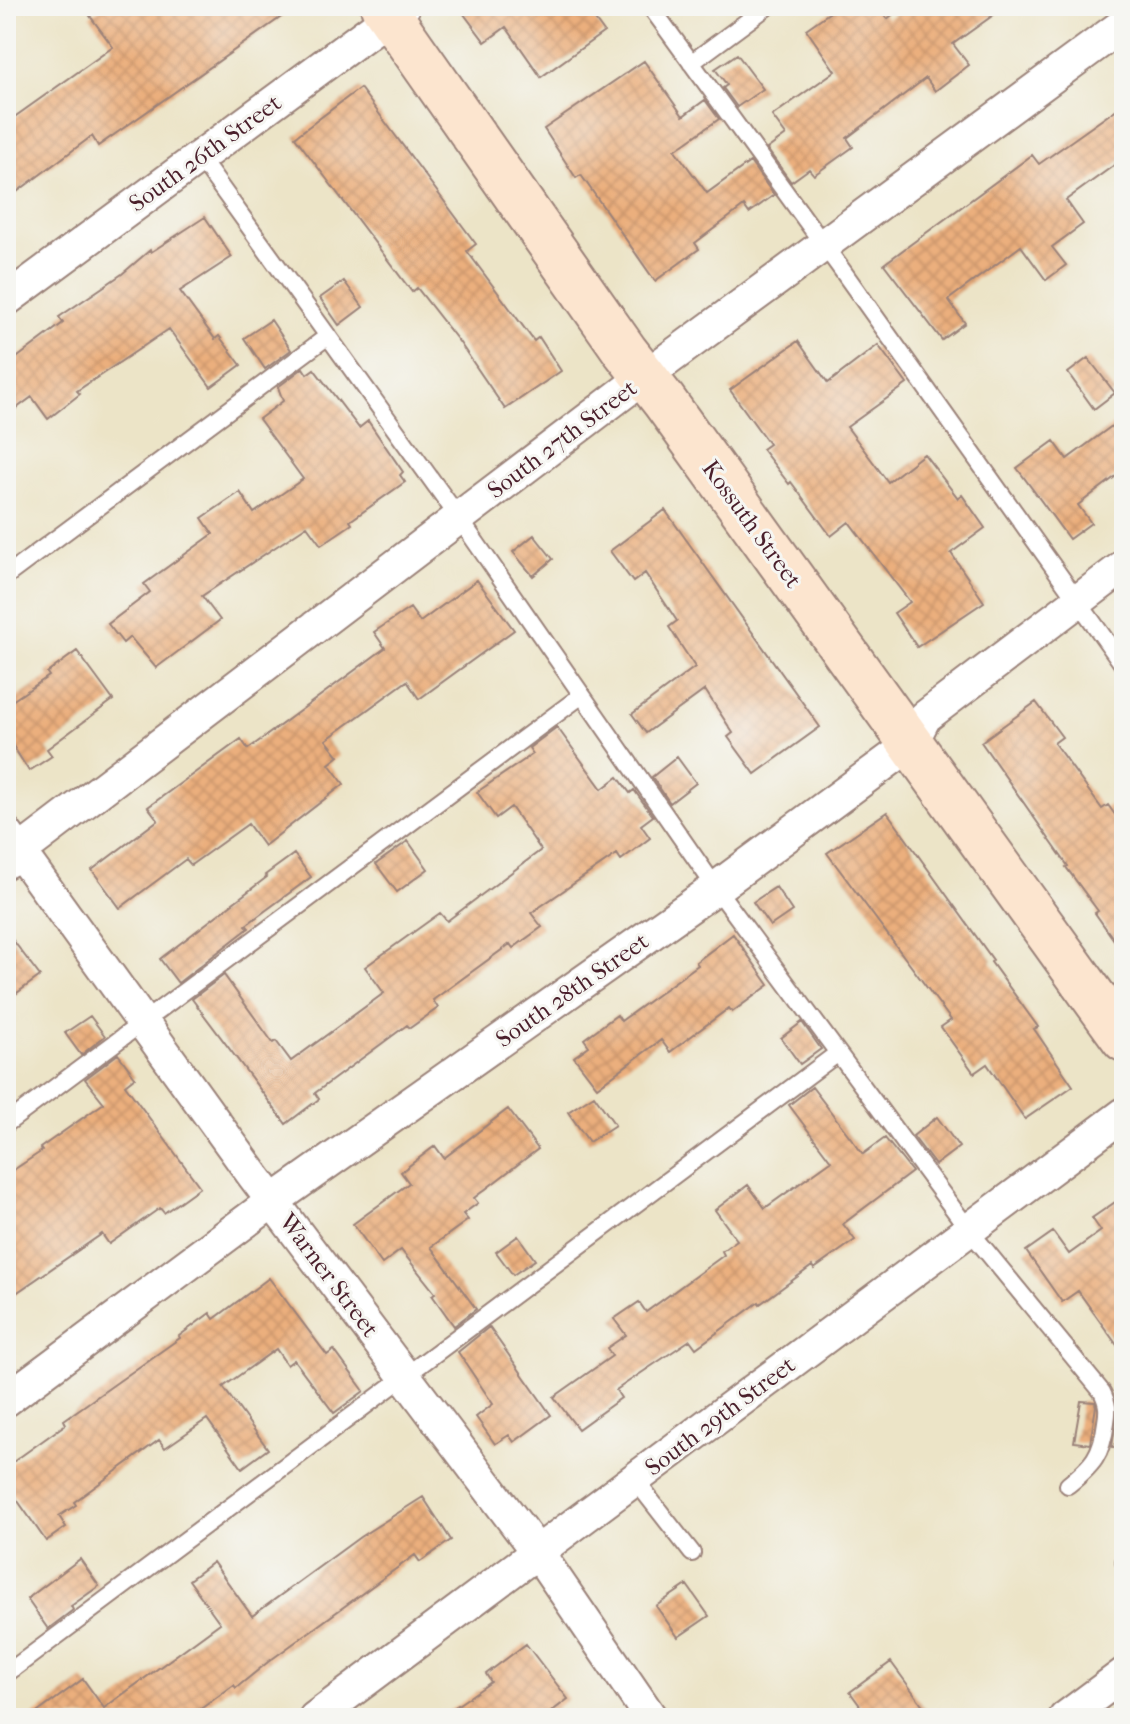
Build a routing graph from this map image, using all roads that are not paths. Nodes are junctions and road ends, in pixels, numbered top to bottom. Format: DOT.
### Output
graph roads {
  1 [pos="650,6"];
  2 [pos="768,6"];
  3 [pos="392,10"];
  4 [pos="1124,24"];
  5 [pos="691,63"];
  6 [pos="199,157"];
  7 [pos="824,245"];
  8 [pos="6,300"];
  9 [pos="328,336"];
  10 [pos="644,377"];
  11 [pos="459,518"];
  12 [pos="1124,566"];
  13 [pos="6,576"];
  14 [pos="1077,601"];
  15 [pos="1124,666"];
  16 [pos="582,695"];
  17 [pos="911,744"];
  18 [pos="11,849"];
  19 [pos="716,888"];
  20 [pos="141,1023"];
  21 [pos="1124,1039"];
  22 [pos="838,1053"];
  23 [pos="1124,1114"];
  24 [pos="6,1124"];
  25 [pos="273,1201"];
  26 [pos="969,1230"];
  27 [pos="405,1376"];
  28 [pos="6,1400"];
  29 [pos="635,1480"];
  30 [pos="1068,1485"];
  31 [pos="538,1553"];
  32 [pos="692,1553"];
  33 [pos="6,1674"];
  34 [pos="1124,1674"];
  35 [pos="315,1718"];
  36 [pos="651,1718"];
  37 [pos="1065,1718"];
  1 -- 5 [label="lane"];
  2 -- 5 [label="lane"];
  3 -- 6 [label="street, South 26th Street"];
  3 -- 10 [label="street, Kossuth Street"];
  4 -- 7 [label="street, South 27th Street"];
  5 -- 7 [label="lane"];
  6 -- 8 [label="street, South 26th Street"];
  6 -- 9 [label="lane"];
  7 -- 10 [label="street, South 27th Street"];
  7 -- 14 [label="lane"];
  9 -- 11 [label="lane"];
  9 -- 13 [label="lane"];
  10 -- 11 [label="street, South 27th Street"];
  10 -- 17 [label="street, Kossuth Street"];
  11 -- 16 [label="lane"];
  11 -- 18 [label="street, South 27th Street"];
  12 -- 14 [label="street, South 28th Street"];
  14 -- 15 [label="lane"];
  14 -- 17 [label="street, South 28th Street"];
  16 -- 19 [label="lane"];
  16 -- 20 [label="lane"];
  17 -- 19 [label="street, South 28th Street"];
  17 -- 21 [label="street, Kossuth Street"];
  18 -- 20 [label="street, Warner Street"];
  19 -- 22 [label="lane"];
  19 -- 25 [label="street, South 28th Street"];
  20 -- 24 [label="lane"];
  20 -- 25 [label="street, Warner Street"];
  22 -- 26 [label="lane"];
  22 -- 27 [label="lane"];
  23 -- 26 [label="street, South 29th Street"];
  25 -- 27 [label="street, Warner Street"];
  25 -- 28 [label="street, South 28th Street"];
  26 -- 29 [label="street, South 29th Street"];
  26 -- 30 [label="lane"];
  27 -- 31 [label="street, Warner Street"];
  27 -- 33 [label="lane"];
  29 -- 31 [label="street, South 29th Street"];
  29 -- 32 [label="lane"];
  31 -- 35 [label="street, South 29th Street"];
  31 -- 36 [label="street, Warner Street"];
  34 -- 37 [label="street"];
}
